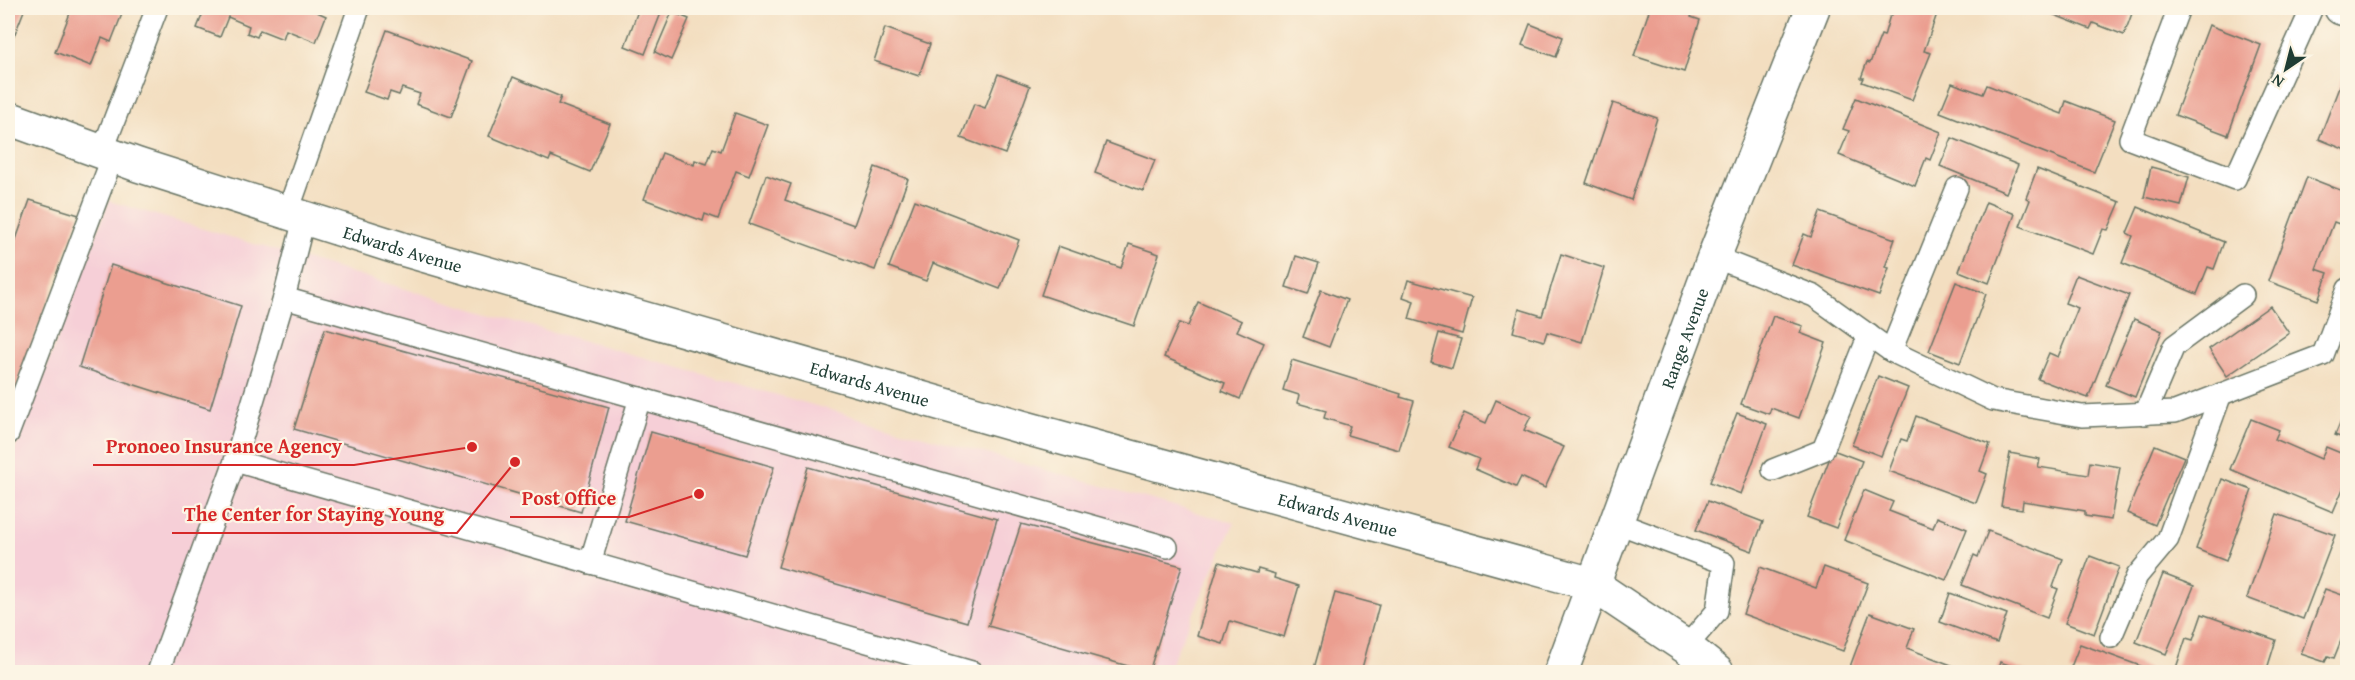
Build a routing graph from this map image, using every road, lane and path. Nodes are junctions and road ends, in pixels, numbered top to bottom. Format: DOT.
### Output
graph roads {
  1 [pos="157,8"];
  2 [pos="359,8"];
  3 [pos="1813,8"];
  4 [pos="2179,8"];
  5 [pos="2312,8"];
  6 [pos="2341,8"];
  7 [pos="2348,10"];
  8 [pos="8,118"];
  9 [pos="107,154"];
  10 [pos="1957,188"];
  11 [pos="296,217"];
  12 [pos="1714,256"];
  13 [pos="2348,289"];
  14 [pos="2243,295"];
  15 [pos="285,298"];
  16 [pos="1869,336"];
  17 [pos="1891,351"];
  18 [pos="2222,394"];
  19 [pos="640,398"];
  20 [pos="2145,414"];
  21 [pos="8,434"];
  22 [pos="235,460"];
  23 [pos="1773,470"];
  24 [pos="1615,522"];
  25 [pos="1167,547"];
  26 [pos="591,563"];
  27 [pos="1592,584"];
  28 [pos="2110,637"];
  29 [pos="1686,648"];
  30 [pos="158,672"];
  31 [pos="972,672"];
  32 [pos="1561,672"];
  33 [pos="1717,672"];
  1 -- 9 [label="lane"];
  2 -- 11 [label="lane"];
  3 -- 12 [label="street, Range Avenue"];
  4 -- 5 [label="lane"];
  6 -- 7 [label="street"];
  8 -- 9 [label="street, Edwards Avenue"];
  9 -- 11 [label="street, Edwards Avenue"];
  9 -- 21 [label="lane"];
  10 -- 17 [label="lane"];
  11 -- 15 [label="lane"];
  11 -- 27 [label="street, Edwards Avenue"];
  12 -- 16 [label="lane"];
  12 -- 24 [label="street, Range Avenue"];
  13 -- 18 [label="lane"];
  14 -- 20 [label="lane"];
  15 -- 19 [label="lane"];
  15 -- 22 [label="lane"];
  16 -- 17 [label="lane"];
  16 -- 23 [label="lane"];
  17 -- 20 [label="lane"];
  18 -- 20 [label="lane"];
  18 -- 28 [label="lane"];
  19 -- 25 [label="lane"];
  19 -- 26 [label="lane"];
  22 -- 26 [label="lane"];
  22 -- 30 [label="lane"];
  24 -- 27 [label="street, Range Avenue"];
  24 -- 29 [label="lane"];
  26 -- 31 [label="lane"];
  27 -- 29 [label="street, Edwards Avenue"];
  27 -- 32 [label="street, Range Avenue"];
  29 -- 33 [label="street, Edwards Avenue"];
}
